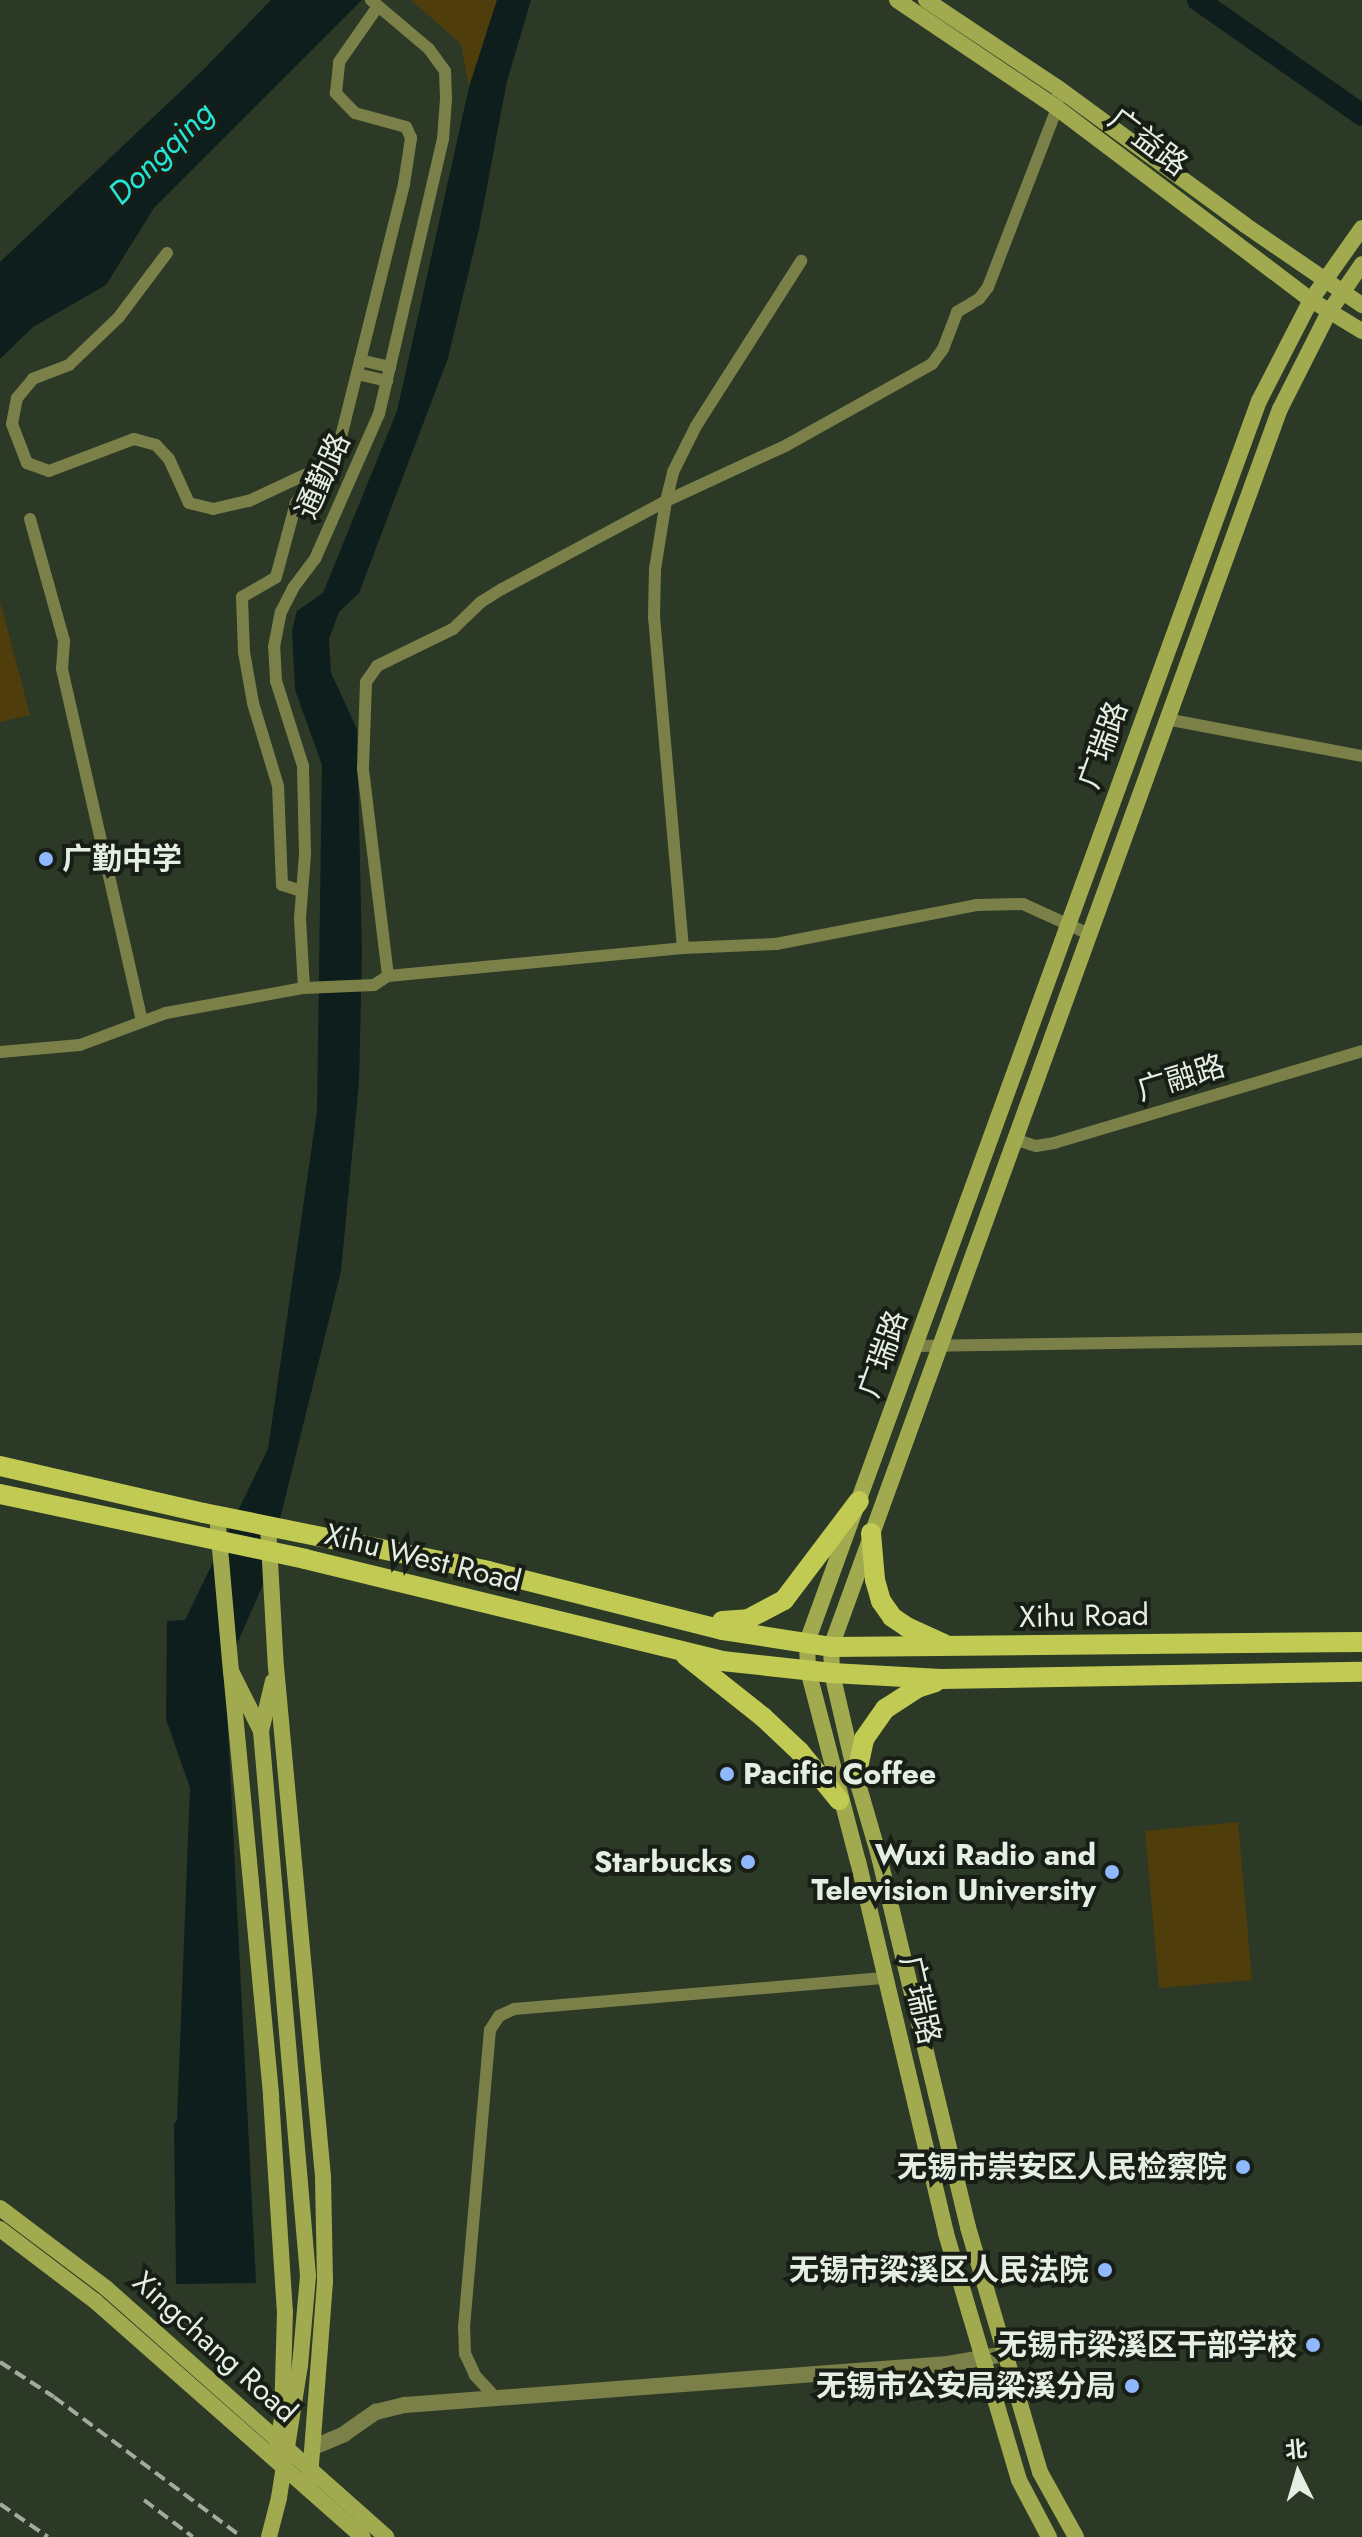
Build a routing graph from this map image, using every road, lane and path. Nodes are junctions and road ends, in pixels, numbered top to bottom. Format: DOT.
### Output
graph roads {
  1 [pos="897,0"];
  2 [pos="926,0"];
  3 [pos="375,3"];
  4 [pos="1058,88"];
  5 [pos="1057,108"];
  6 [pos="1362,228"];
  7 [pos="167,253"];
  8 [pos="801,261"];
  9 [pos="1362,264"];
  10 [pos="1324,278"];
  11 [pos="1341,291"];
  12 [pos="1311,300"];
  13 [pos="1362,305"];
  14 [pos="1329,312"];
  15 [pos="1362,331"];
  16 [pos="360,360"];
  17 [pos="390,367"];
  18 [pos="357,374"];
  19 [pos="387,381"];
  20 [pos="317,469"];
  21 [pos="666,501"];
  22 [pos="30,519"];
  23 [pos="1166,719"];
  24 [pos="1362,756"];
  25 [pos="301,891"];
  26 [pos="1068,925"];
  27 [pos="1087,933"];
  28 [pos="683,948"];
  29 [pos="388,976"];
  30 [pos="304,988"];
  31 [pos="142,1020"];
  32 [pos="1362,1051"];
  33 [pos="0,1052"];
  34 [pos="1014,1139"];
  35 [pos="1362,1339"];
  36 [pos="916,1346"];
  37 [pos="940,1347"];
  38 [pos="0,1466"];
  39 [pos="0,1494"];
  40 [pos="859,1501"];
  41 [pos="210,1514"];
  42 [pos="268,1526"];
  43 [pos="871,1533"];
  44 [pos="212,1541"];
  45 [pos="269,1553"];
  46 [pos="696,1623"];
  47 [pos="807,1642"];
  48 [pos="1362,1642"];
  49 [pos="831,1647"];
  50 [pos="955,1648"];
  51 [pos="676,1650"];
  52 [pos="276,1667"];
  53 [pos="808,1670"];
  54 [pos="231,1671"];
  55 [pos="1362,1672"];
  56 [pos="832,1673"];
  57 [pos="941,1679"];
  58 [pos="261,1731"];
  59 [pos="856,1777"];
  60 [pos="839,1800"];
  61 [pos="886,1978"];
  62 [pos="0,2208"];
  63 [pos="0,2229"];
  64 [pos="1005,2354"];
  65 [pos="984,2360"];
  66 [pos="497,2399"];
  67 [pos="277,2440"];
  68 [pos="314,2447"];
  69 [pos="275,2459"];
  70 [pos="313,2471"];
  71 [pos="309,2489"];
  72 [pos="269,2537"];
  73 [pos="363,2537"];
  74 [pos="386,2537"];
  75 [pos="1049,2537"];
  76 [pos="1076,2537"];
  1 -- 5 [label="main road, 广益路"];
  2 -- 4 [label="main road, 广益路"];
  3 -- 16 [label="street"];
  3 -- 17 [label="street, 通勤路"];
  4 -- 5 [label="street"];
  4 -- 10 [label="main road, 广益路"];
  5 -- 12 [label="main road, 广益路"];
  5 -- 21 [label="street"];
  6 -- 10 [label="main road, 广瑞路"];
  7 -- 20 [label="street"];
  8 -- 21 [label="street"];
  9 -- 11 [label="main road, 广瑞路"];
  10 -- 11 [label="main road, 广益路"];
  10 -- 12 [label="main road, 广瑞路"];
  11 -- 13 [label="main road, 广益路"];
  11 -- 14 [label="main road, 广瑞路"];
  12 -- 14 [label="main road, 广益路"];
  12 -- 26 [label="main road, 广瑞路"];
  14 -- 15 [label="main road, 广益路"];
  14 -- 23 [label="main road, 广瑞路"];
  16 -- 17 [label="street"];
  16 -- 18 [label="street"];
  17 -- 19 [label="street, 通勤路"];
  18 -- 19 [label="street"];
  18 -- 20 [label="street"];
  19 -- 25 [label="street, 通勤路"];
  20 -- 25 [label="street"];
  21 -- 28 [label="street"];
  21 -- 29 [label="street"];
  22 -- 31 [label="street"];
  23 -- 24 [label="street"];
  23 -- 27 [label="main road, 广瑞路"];
  25 -- 30 [label="street, 通勤路"];
  26 -- 27 [label="street"];
  26 -- 28 [label="street"];
  26 -- 36 [label="main road, 广瑞路"];
  27 -- 34 [label="main road, 广瑞路"];
  28 -- 29 [label="street"];
  29 -- 30 [label="street"];
  30 -- 31 [label="street"];
  31 -- 33 [label="street"];
  32 -- 34 [label="street, 广融路"];
  34 -- 37 [label="main road, 广瑞路"];
  35 -- 37 [label="street"];
  36 -- 37 [label="street"];
  36 -- 40 [label="main road, 广瑞路"];
  37 -- 43 [label="main road, 广瑞路"];
  38 -- 41 [label="main road, Xihu West Road"];
  39 -- 44 [label="main road, Xihu West Road"];
  40 -- 46 [label="main road"];
  40 -- 47 [label="main road, 广瑞路"];
  41 -- 42 [label="main road, Xihu West Road"];
  41 -- 44 [label="main road"];
  42 -- 45 [label="main road"];
  42 -- 46 [label="main road, Xihu West Road"];
  43 -- 49 [label="main road, 广瑞路"];
  43 -- 50 [label="main road"];
  44 -- 45 [label="main road, Xihu West Road"];
  44 -- 54 [label="main road"];
  45 -- 51 [label="main road, Xihu West Road"];
  45 -- 52 [label="main road"];
  46 -- 47 [label="main road, Xihu West Road"];
  47 -- 49 [label="main road, Xihu Road"];
  47 -- 53 [label="main road, 广瑞路"];
  48 -- 50 [label="main road, Xihu Road"];
  49 -- 50 [label="main road, Xihu Road"];
  49 -- 56 [label="main road, 广瑞路"];
  51 -- 53 [label="main road, Xihu West Road"];
  51 -- 60 [label="main road"];
  52 -- 58 [label="main road"];
  52 -- 68 [label="main road"];
  53 -- 56 [label="main road, Xihu West Road"];
  53 -- 60 [label="main road, 广瑞路"];
  54 -- 58 [label="main road"];
  54 -- 67 [label="main road"];
  55 -- 57 [label="main road, Xihu Road"];
  56 -- 57 [label="main road, Xihu Road"];
  56 -- 59 [label="main road, 广瑞路"];
  57 -- 59 [label="main road"];
  58 -- 72 [label="main road, bridge"];
  59 -- 64 [label="main road, 广瑞路"];
  60 -- 61 [label="main road, 广瑞路"];
  61 -- 65 [label="main road, 广瑞路"];
  61 -- 66 [label="street"];
  62 -- 67 [label="main road, Xingchang Road"];
  63 -- 69 [label="main road, Xingchang Road"];
  64 -- 65 [label="street"];
  64 -- 76 [label="main road, 广瑞路"];
  65 -- 66 [label="street"];
  65 -- 75 [label="main road, 广瑞路"];
  66 -- 68 [label="street"];
  67 -- 69 [label="main road"];
  67 -- 70 [label="main road, Xingchang Road"];
  68 -- 70 [label="main road"];
  69 -- 71 [label="main road, Xingchang Road"];
  70 -- 71 [label="main road"];
  70 -- 74 [label="main road, Xingchang Road"];
  71 -- 73 [label="main road, Xingchang Road"];
}
